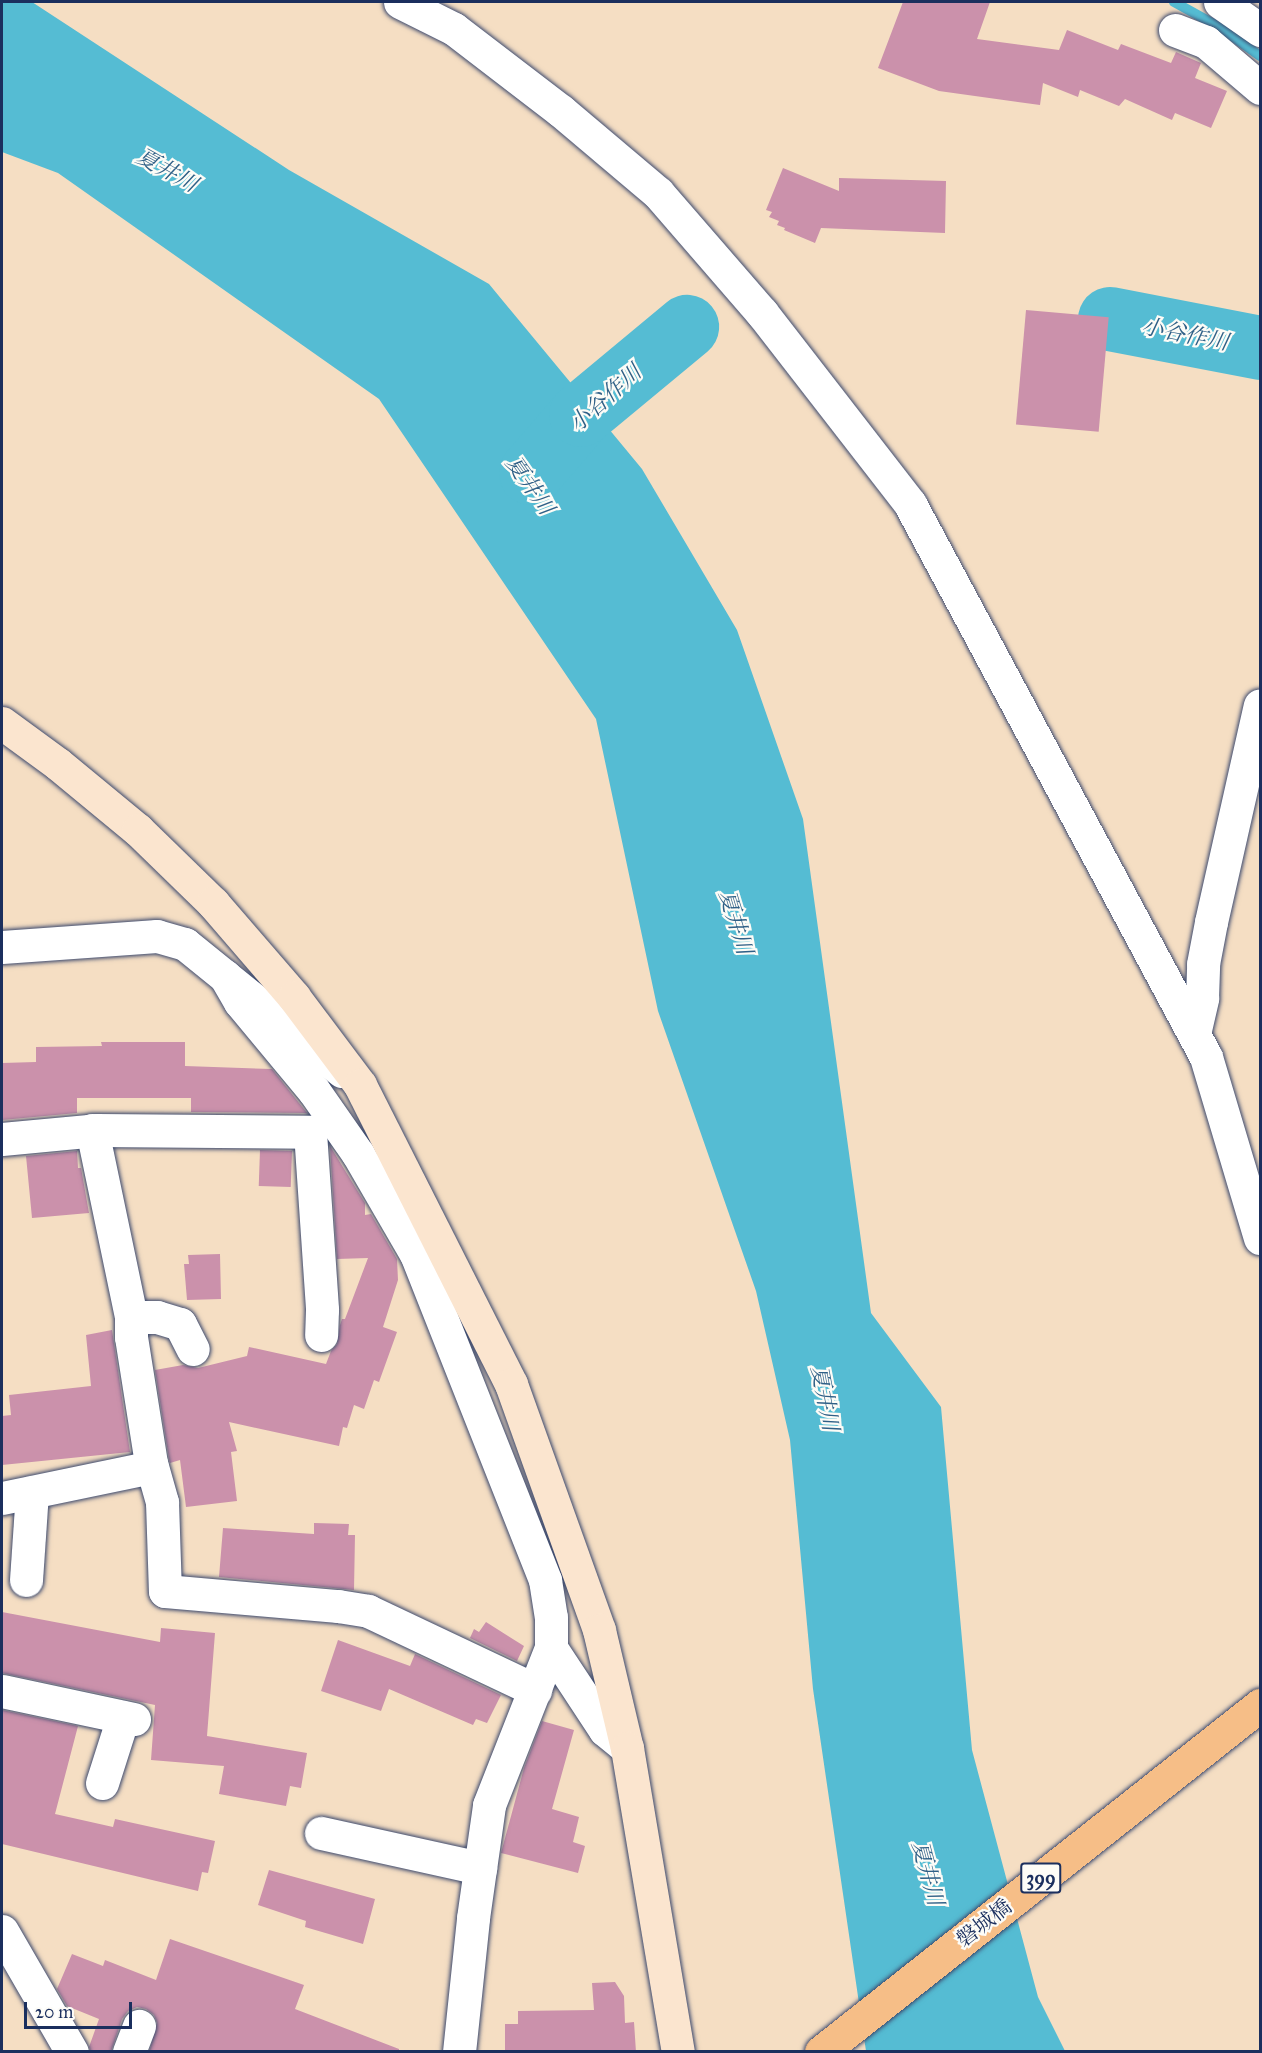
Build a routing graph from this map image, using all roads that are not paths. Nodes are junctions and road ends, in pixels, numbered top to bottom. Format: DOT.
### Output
graph roads {
  1 [pos="400,2"];
  2 [pos="1220,2"];
  3 [pos="1175,30"];
  4 [pos="1260,30"];
  5 [pos="1260,88"];
  6 [pos="1260,705"];
  7 [pos="2,723"];
  8 [pos="1248,819"];
  9 [pos="2,947"];
  10 [pos="225,976"];
  11 [pos="1194,1034"];
  12 [pos="360,1085"];
  13 [pos="92,1130"];
  14 [pos="2,1139"];
  15 [pos="1260,1238"];
  16 [pos="131,1317"];
  17 [pos="321,1335"];
  18 [pos="193,1349"];
  19 [pos="152,1467"];
  20 [pos="17,1495"];
  21 [pos="26,1580"];
  22 [pos="551,1648"];
  23 [pos="535,1690"];
  24 [pos="2,1691"];
  25 [pos="1260,1705"];
  26 [pos="627,1748"];
  27 [pos="102,1783"];
  28 [pos="321,1833"];
  29 [pos="480,1868"];
  30 [pos="2,1931"];
  31 [pos="72,2052"];
  32 [pos="459,2052"];
  33 [pos="678,2052"];
  34 [pos="821,2052"];
  1 -- 11 [label="street"];
  2 -- 4 [label="street"];
  3 -- 5 [label="street"];
  6 -- 8 [label="street"];
  7 -- 12 [label="street"];
  8 -- 11 [label="street"];
  9 -- 10 [label="street"];
  10 -- 12 [label="street"];
  10 -- 22 [label="street"];
  11 -- 15 [label="street"];
  12 -- 26 [label="street"];
  13 -- 14 [label="street"];
  13 -- 16 [label="street"];
  13 -- 17 [label="street"];
  16 -- 18 [label="street"];
  16 -- 19 [label="street"];
  19 -- 20 [label="street"];
  19 -- 23 [label="street"];
  20 -- 21 [label="street"];
  22 -- 23 [label="street"];
  22 -- 26 [label="street"];
  23 -- 29 [label="street"];
  24 -- 27 [label="street"];
  25 -- 34 [label="highway, 磐城橋 / 399"];
  26 -- 33 [label="street"];
  28 -- 29 [label="street"];
  29 -- 32 [label="street"];
  30 -- 31 [label="street"];
}
